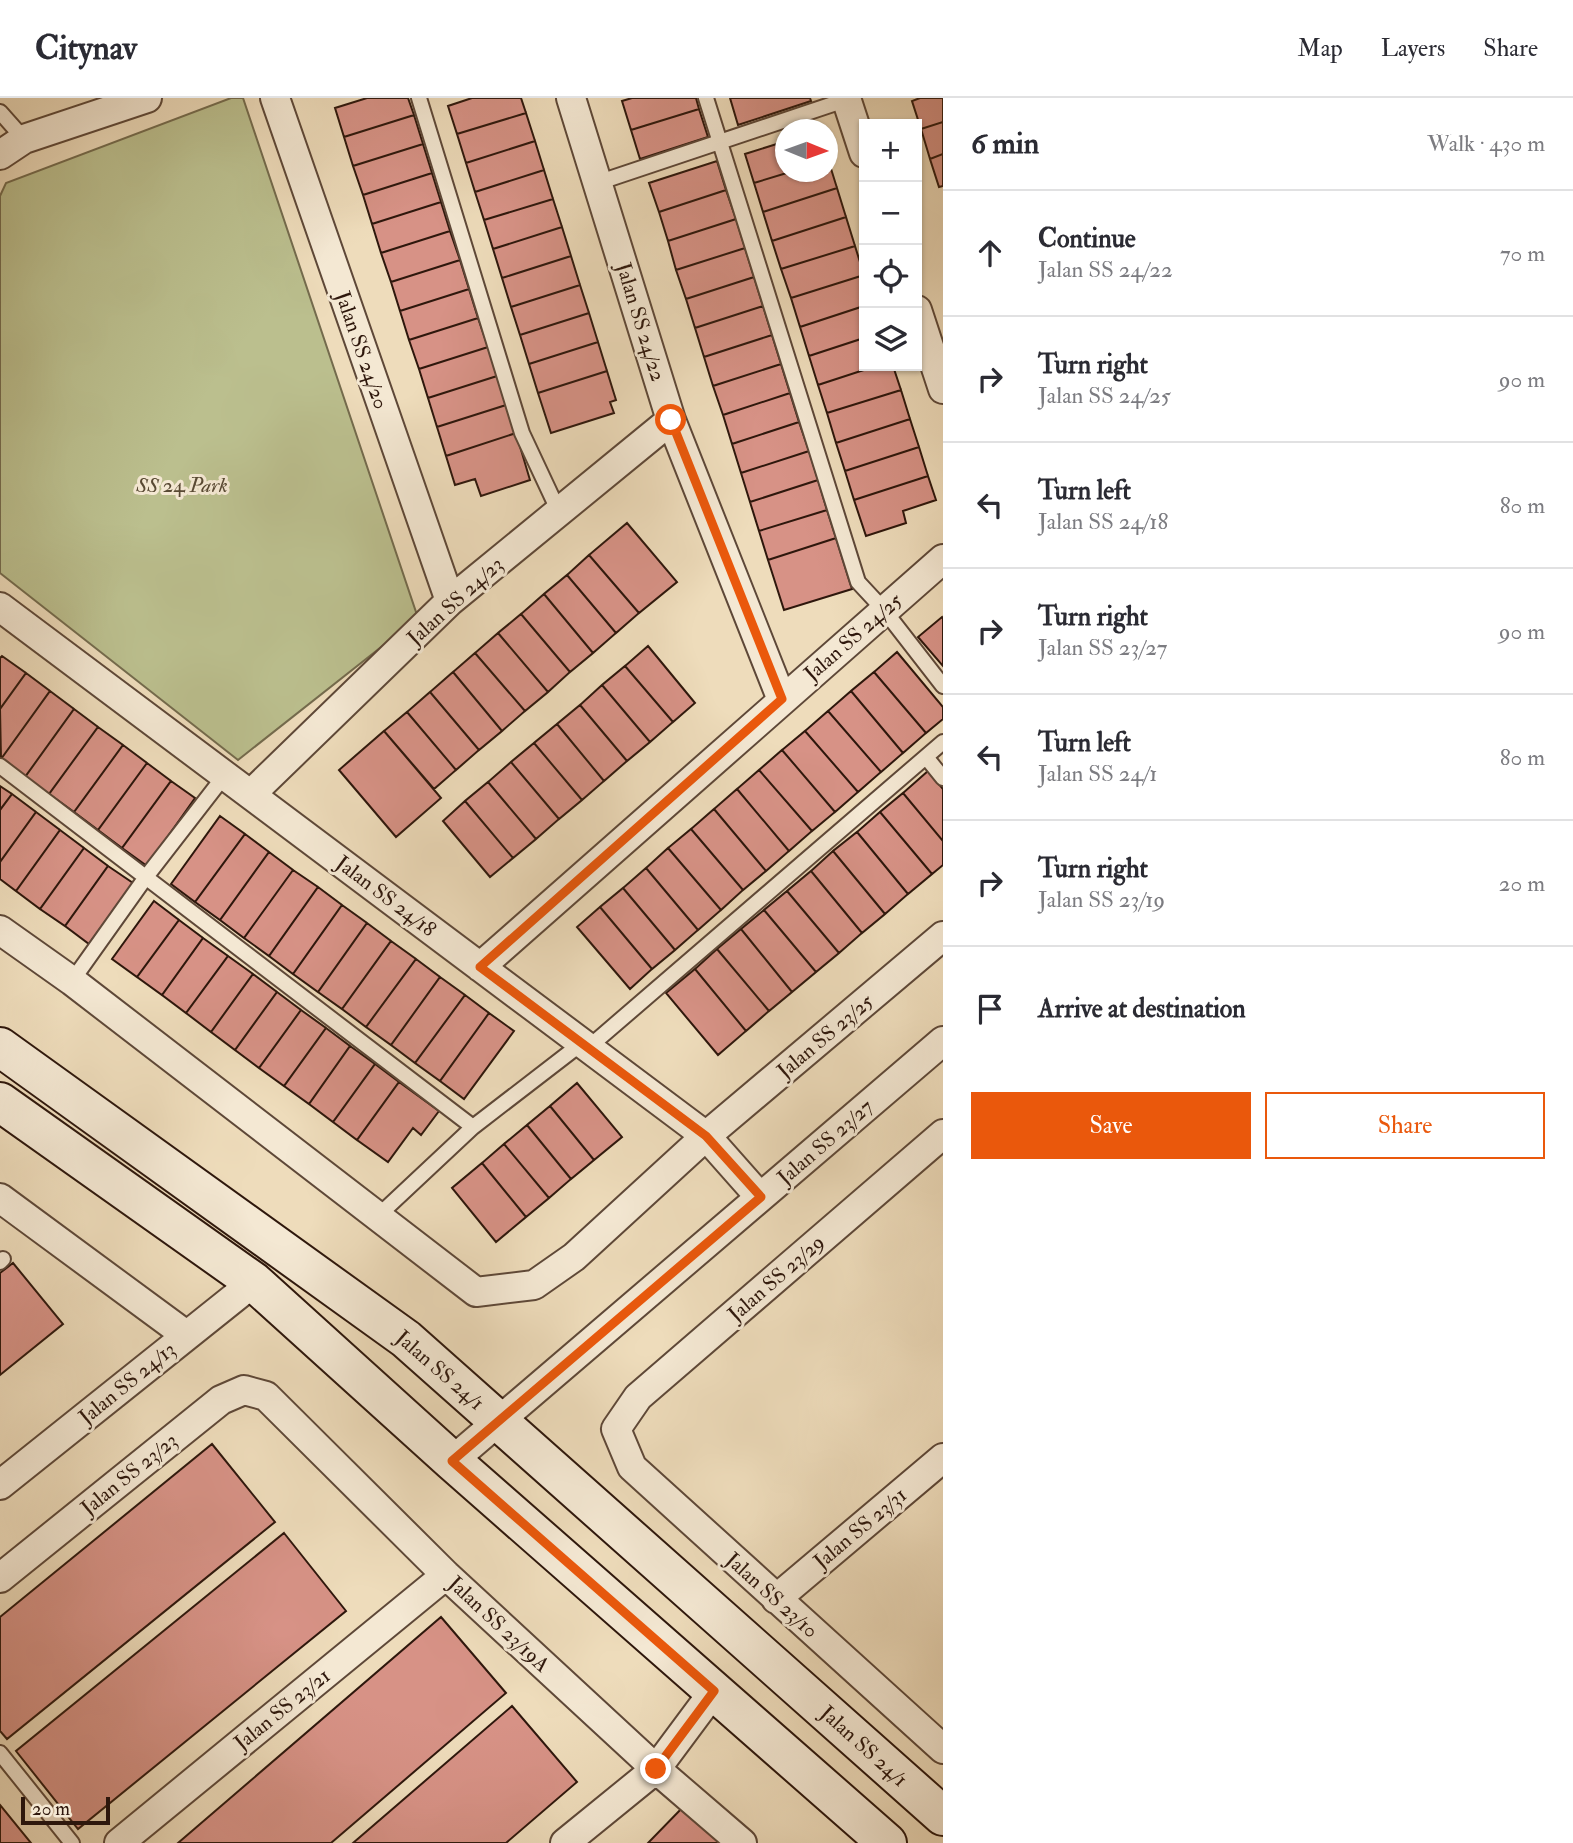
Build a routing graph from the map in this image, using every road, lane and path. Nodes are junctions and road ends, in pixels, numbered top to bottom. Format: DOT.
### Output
graph roads {
  1 [pos="147,98"];
  2 [pos="275,98"];
  3 [pos="419,98"];
  4 [pos="570,98"];
  5 [pos="706,98"];
  6 [pos="848,99"];
  7 [pos="0,112"];
  8 [pos="859,136"];
  9 [pos="24,139"];
  10 [pos="719,142"];
  11 [pos="0,155"];
  12 [pos="597,183"];
  13 [pos="922,325"];
  14 [pos="943,388"];
  15 [pos="671,420"];
  16 [pos="559,512"];
  17 [pos="943,559"];
  18 [pos="450,601"];
  19 [pos="0,607"];
  20 [pos="884,610"];
  21 [pos="943,686"];
  22 [pos="782,699"];
  23 [pos="943,742"];
  24 [pos="926,757"];
  25 [pos="0,766"];
  26 [pos="225,775"];
  27 [pos="943,778"];
  28 [pos="251,794"];
  29 [pos="146,877"];
  30 [pos="0,929"];
  31 [pos="943,936"];
  32 [pos="480,967"];
  33 [pos="72,981"];
  34 [pos="943,1041"];
  35 [pos="585,1045"];
  36 [pos="0,1047"];
  37 [pos="0,1102"];
  38 [pos="473,1128"];
  39 [pos="943,1134"];
  40 [pos="706,1136"];
  41 [pos="761,1197"];
  42 [pos="0,1198"];
  43 [pos="378,1216"];
  44 [pos="254,1282"];
  45 [pos="187,1335"];
  46 [pos="266,1396"];
  47 [pos="499,1421"];
  48 [pos="616,1429"];
  49 [pos="943,1458"];
  50 [pos="452,1461"];
  51 [pos="0,1485"];
  52 [pos="446,1575"];
  53 [pos="0,1578"];
  54 [pos="776,1599"];
  55 [pos="714,1691"];
  56 [pos="943,1749"];
  57 [pos="0,1753"];
  58 [pos="656,1769"];
  59 [pos="943,1816"];
  60 [pos="568,1842"];
  61 [pos="72,1843"];
  62 [pos="119,1843"];
  63 [pos="742,1843"];
  64 [pos="887,1843"];
  1 -- 9 [label="street"];
  2 -- 18 [label="street, Jalan SS 24/20"];
  3 -- 16 [label="lane"];
  4 -- 12 [label="street, Jalan SS 24/22"];
  5 -- 10 [label="lane"];
  6 -- 8 [label="street"];
  6 -- 10 [label="lane"];
  7 -- 9 [label="lane"];
  9 -- 11 [label="street"];
  10 -- 12 [label="lane"];
  10 -- 20 [label="lane"];
  12 -- 15 [label="street, Jalan SS 24/22"];
  13 -- 14 [label="street"];
  15 -- 16 [label="street, Jalan SS 24/23"];
  15 -- 22 [label="street, Jalan SS 24/22"];
  16 -- 18 [label="street, Jalan SS 24/23"];
  17 -- 20 [label="street, Jalan SS 24/25"];
  18 -- 28 [label="street, Jalan SS 24/23"];
  19 -- 26 [label="street, Jalan SS 24/18"];
  20 -- 21 [label="lane"];
  20 -- 22 [label="street, Jalan SS 24/25"];
  22 -- 32 [label="street, Jalan SS 24/25"];
  23 -- 24 [label="lane"];
  24 -- 27 [label="lane"];
  24 -- 35 [label="lane"];
  25 -- 29 [label="lane"];
  26 -- 28 [label="street, Jalan SS 24/18"];
  26 -- 29 [label="lane"];
  28 -- 32 [label="street, Jalan SS 24/18"];
  29 -- 33 [label="lane"];
  29 -- 38 [label="lane"];
  30 -- 33 [label="street"];
  31 -- 40 [label="street, Jalan SS 23/25"];
  32 -- 35 [label="street, Jalan SS 24/18"];
  33 -- 43 [label="street"];
  34 -- 41 [label="street, Jalan SS 23/27"];
  35 -- 38 [label="lane"];
  35 -- 40 [label="street, Jalan SS 24/18"];
  36 -- 47 [label="main road, Jalan SS 24/1"];
  37 -- 44 [label="main road"];
  38 -- 43 [label="lane"];
  39 -- 48 [label="street, Jalan SS 23/29"];
  40 -- 41 [label="street, Jalan SS 24/18"];
  40 -- 43 [label="street"];
  41 -- 47 [label="street, Jalan SS 23/27"];
  42 -- 45 [label="street"];
  44 -- 45 [label="street, Jalan SS 24/13"];
  44 -- 50 [label="main road"];
  45 -- 51 [label="street, Jalan SS 24/13"];
  46 -- 52 [label="street, Jalan SS 23/19A"];
  46 -- 53 [label="street, Jalan SS 23/23"];
  47 -- 50 [label="street, Jalan SS 23/27"];
  47 -- 59 [label="main road, Jalan SS 24/1"];
  48 -- 54 [label="street, Jalan SS 23/10"];
  49 -- 54 [label="street, Jalan SS 23/31"];
  50 -- 55 [label="main road"];
  52 -- 58 [label="street, Jalan SS 23/19A"];
  52 -- 62 [label="street, Jalan SS 23/21"];
  54 -- 56 [label="street, Jalan SS 23/10"];
  55 -- 58 [label="street"];
  55 -- 64 [label="main road"];
  57 -- 61 [label="lane"];
  58 -- 60 [label="street"];
  58 -- 63 [label="street, Jalan SS 23/19A"];
}
